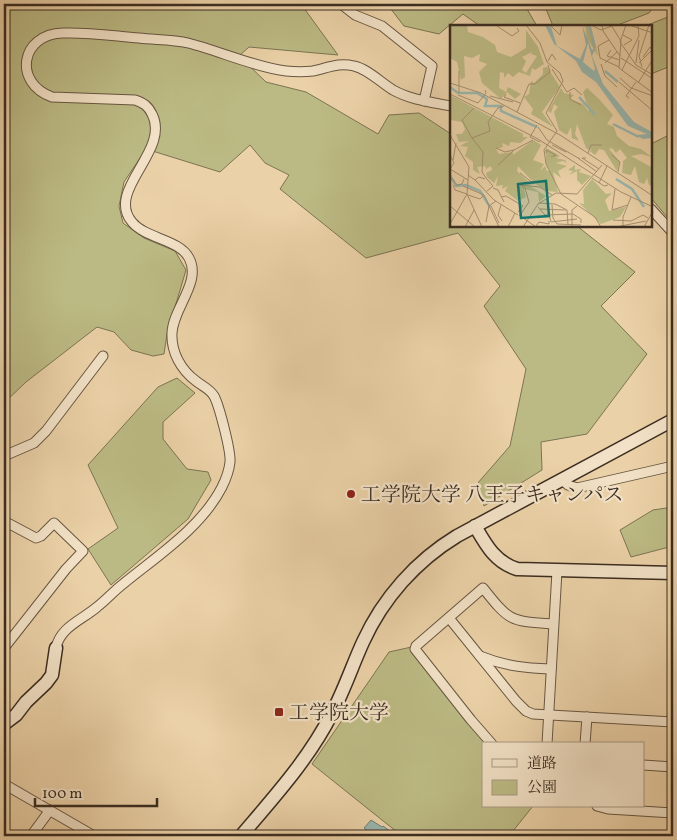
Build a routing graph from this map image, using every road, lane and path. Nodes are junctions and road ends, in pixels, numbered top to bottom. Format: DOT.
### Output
graph roads {
  1 [pos="341,4"];
  2 [pos="424,102"];
  3 [pos="450,106"];
  4 [pos="652,210"];
  5 [pos="673,233"];
  6 [pos="103,356"];
  7 [pos="673,420"];
  8 [pos="4,456"];
  9 [pos="673,466"];
  10 [pos="561,479"];
  11 [pos="4,521"];
  12 [pos="474,526"];
  13 [pos="557,571"];
  14 [pos="673,573"];
  15 [pos="450,618"];
  16 [pos="553,624"];
  17 [pos="4,648"];
  18 [pos="56,648"];
  19 [pos="480,656"];
  20 [pos="551,669"];
  21 [pos="549,715"];
  22 [pos="586,717"];
  23 [pos="6,718"];
  24 [pos="673,722"];
  25 [pos="490,742"];
  26 [pos="547,742"];
  27 [pos="585,742"];
  28 [pos="644,765"];
  29 [pos="673,767"];
  30 [pos="4,784"];
  31 [pos="602,808"];
  32 [pos="50,810"];
  33 [pos="673,813"];
  34 [pos="89,835"];
  35 [pos="31,836"];
  36 [pos="241,836"];
  1 -- 2 [label="street"];
  2 -- 3 [label="street"];
  2 -- 18 [label="street"];
  4 -- 5 [label="street"];
  6 -- 8 [label="street"];
  7 -- 10 [label="street"];
  9 -- 10 [label="street"];
  10 -- 12 [label="street"];
  11 -- 17 [label="street"];
  12 -- 13 [label="street"];
  12 -- 36 [label="street"];
  13 -- 14 [label="street"];
  13 -- 16 [label="street"];
  15 -- 16 [label="street"];
  15 -- 19 [label="street"];
  15 -- 25 [label="street"];
  16 -- 20 [label="street"];
  18 -- 23 [label="street"];
  19 -- 20 [label="street"];
  19 -- 21 [label="street"];
  20 -- 21 [label="street"];
  21 -- 22 [label="street"];
  21 -- 26 [label="street"];
  22 -- 24 [label="street"];
  22 -- 27 [label="street"];
  28 -- 29 [label="street"];
  30 -- 32 [label="street"];
  31 -- 33 [label="street"];
  32 -- 34 [label="street"];
  32 -- 35 [label="street"];
}
